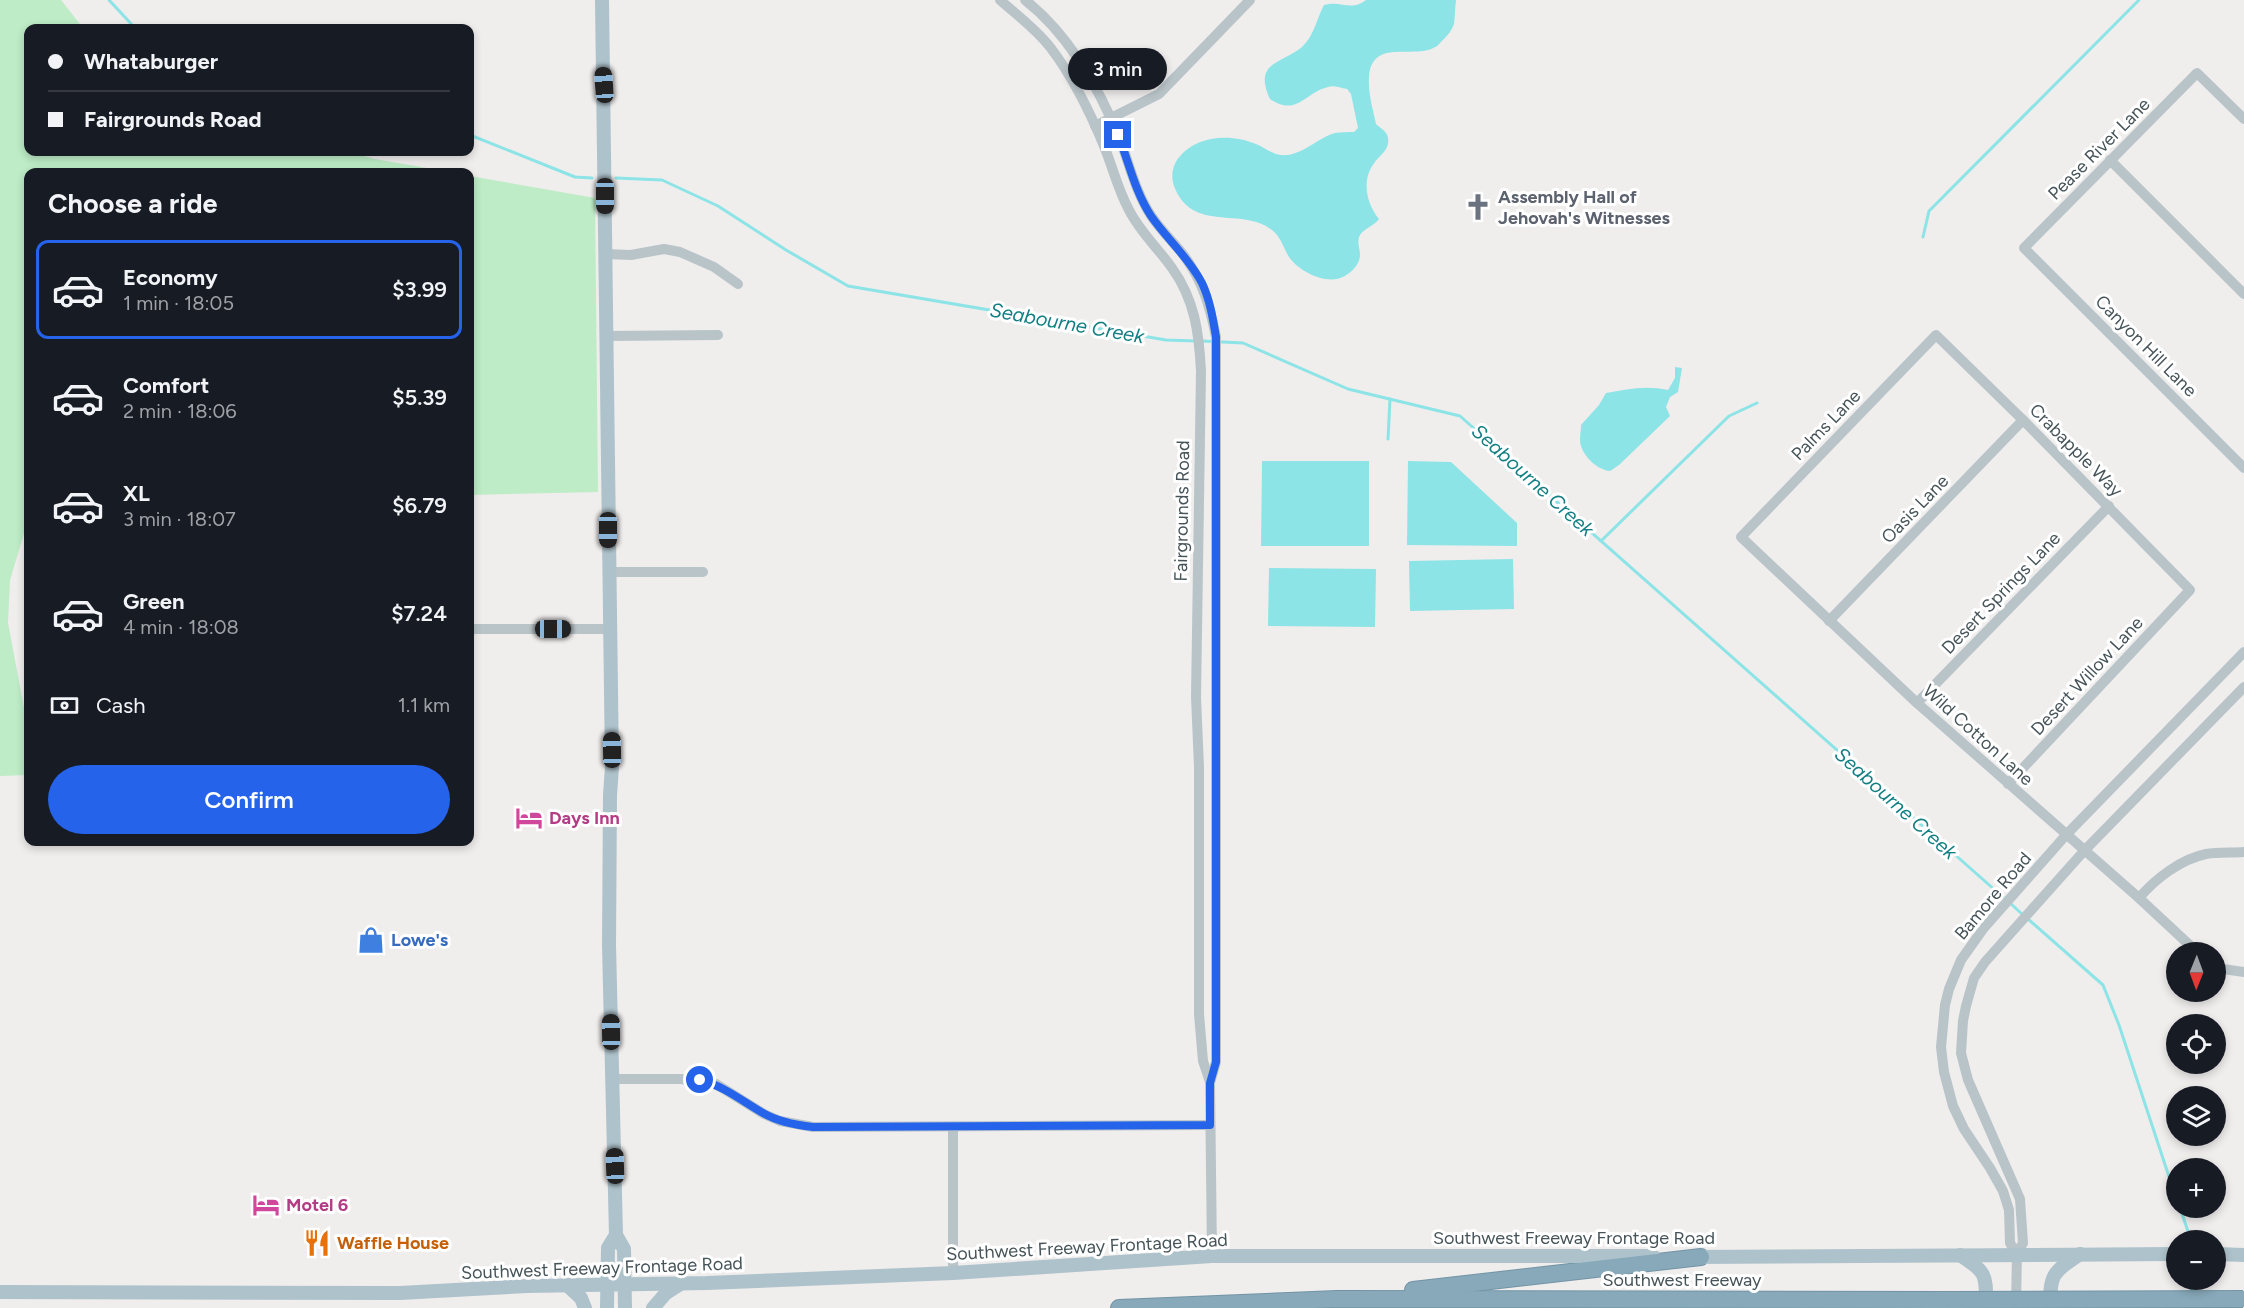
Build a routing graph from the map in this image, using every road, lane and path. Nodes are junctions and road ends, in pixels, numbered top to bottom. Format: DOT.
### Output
graph roads {
  1 [pos="602,0"];
  2 [pos="1000,0"];
  3 [pos="1025,0"];
  4 [pos="1250,0"];
  5 [pos="2244,119"];
  6 [pos="1111,120"];
  7 [pos="1095,126"];
  8 [pos="2110,160"];
  9 [pos="2024,248"];
  10 [pos="605,254"];
  11 [pos="738,284"];
  12 [pos="2244,294"];
  13 [pos="718,335"];
  14 [pos="1936,335"];
  15 [pos="607,336"];
  16 [pos="2023,420"];
  17 [pos="2244,468"];
  18 [pos="2109,506"];
  19 [pos="1741,537"];
  20 [pos="609,572"];
  21 [pos="703,572"];
  22 [pos="2190,590"];
  23 [pos="1829,621"];
  24 [pos="474,629"];
  25 [pos="610,629"];
  26 [pos="2244,652"];
  27 [pos="2244,687"];
  28 [pos="1917,703"];
  29 [pos="2008,784"];
  30 [pos="2066,835"];
  31 [pos="2084,851"];
  32 [pos="2244,852"];
  33 [pos="2139,898"];
  34 [pos="2186,942"];
  35 [pos="2226,969"];
  36 [pos="2244,972"];
  37 [pos="613,1079"];
  38 [pos="1210,1083"];
  39 [pos="1210,1125"];
  40 [pos="953,1127"];
  41 [pos="616,1235"];
  42 [pos="2017,1254"];
  43 [pos="2080,1254"];
  44 [pos="2166,1254"];
  45 [pos="2226,1254"];
  46 [pos="1960,1255"];
  47 [pos="2244,1255"];
  48 [pos="1212,1256"];
  49 [pos="1701,1257"];
  50 [pos="953,1273"];
  51 [pos="607,1284"];
  52 [pos="680,1284"];
  53 [pos="567,1285"];
  54 [pos="625,1285"];
  55 [pos="0,1292"];
  56 [pos="1337,1299"];
  57 [pos="2244,1299"];
  58 [pos="585,1308"];
  59 [pos="607,1308"];
  60 [pos="625,1308"];
  61 [pos="653,1308"];
  62 [pos="1119,1308"];
  63 [pos="1986,1308"];
  64 [pos="2016,1308"];
  65 [pos="2050,1308"];
  1 -- 10 [label="main road"];
  2 -- 7 [label="street, Fairgrounds Road"];
  3 -- 6 [label="street, Fairgrounds Road"];
  4 -- 6 [label="street"];
  5 -- 8 [label="street, Pease River Lane"];
  6 -- 7 [label="street"];
  6 -- 38 [label="street, Fairgrounds Road"];
  7 -- 38 [label="street, Fairgrounds Road"];
  8 -- 9 [label="street, Pease River Lane"];
  8 -- 12 [label="street"];
  9 -- 17 [label="street, Canyon Hill Lane"];
  10 -- 11 [label="street"];
  10 -- 15 [label="main road"];
  13 -- 15 [label="street"];
  14 -- 16 [label="street, Crabapple Way"];
  14 -- 19 [label="street, Palms Lane"];
  15 -- 20 [label="main road"];
  16 -- 18 [label="street, Crabapple Way"];
  16 -- 23 [label="street, Oasis Lane"];
  18 -- 22 [label="street, Crabapple Way"];
  18 -- 28 [label="street, Desert Springs Lane"];
  19 -- 23 [label="street, Wild Cotton Lane"];
  20 -- 21 [label="street"];
  20 -- 25 [label="main road"];
  22 -- 29 [label="street, Desert Willow Lane"];
  23 -- 28 [label="street, Wild Cotton Lane"];
  24 -- 25 [label="street"];
  25 -- 37 [label="main road"];
  26 -- 30 [label="street, Bamore Road"];
  27 -- 31 [label="street, Bamore Road"];
  28 -- 29 [label="street, Wild Cotton Lane"];
  29 -- 30 [label="street, Wild Cotton Lane"];
  30 -- 31 [label="street, Wild Cotton Lane"];
  30 -- 42 [label="street, Bamore Road"];
  31 -- 33 [label="street, Wild Cotton Lane"];
  31 -- 42 [label="street, Bamore Road"];
  32 -- 33 [label="street"];
  33 -- 34 [label="street, Wild Cotton Lane"];
  35 -- 36 [label="street"];
  37 -- 40 [label="street"];
  37 -- 41 [label="main road"];
  38 -- 39 [label="street, Fairgrounds Road"];
  39 -- 40 [label="street"];
  39 -- 48 [label="street, Fairgrounds Road"];
  40 -- 50 [label="street"];
  41 -- 51 [label="main road"];
  41 -- 54 [label="main road"];
  42 -- 43 [label="main road, Southwest Freeway Frontage Road"];
  42 -- 46 [label="main road, Southwest Freeway Frontage Road"];
  42 -- 64 [label="street, Bamore Road"];
  43 -- 44 [label="main road, Southwest Freeway Frontage Road"];
  43 -- 65 [label="main road"];
  45 -- 47 [label="main road"];
  46 -- 49 [label="main road, Southwest Freeway Frontage Road"];
  46 -- 63 [label="main road"];
  48 -- 49 [label="main road, Southwest Freeway Frontage Road"];
  48 -- 50 [label="main road, Southwest Freeway Frontage Road"];
  49 -- 56 [label="highway"];
  50 -- 52 [label="main road, Southwest Freeway Frontage Road"];
  51 -- 53 [label="main road, Southwest Freeway Frontage Road"];
  51 -- 54 [label="main road, Southwest Freeway Frontage Road"];
  51 -- 59 [label="main road"];
  52 -- 54 [label="main road, Southwest Freeway Frontage Road"];
  52 -- 61 [label="main road"];
  53 -- 55 [label="main road, Southwest Freeway Frontage Road"];
  53 -- 58 [label="main road"];
  54 -- 60 [label="main road"];
  56 -- 57 [label="highway, Southwest Freeway, bridge"];
  56 -- 62 [label="highway, Southwest Freeway"];
}
